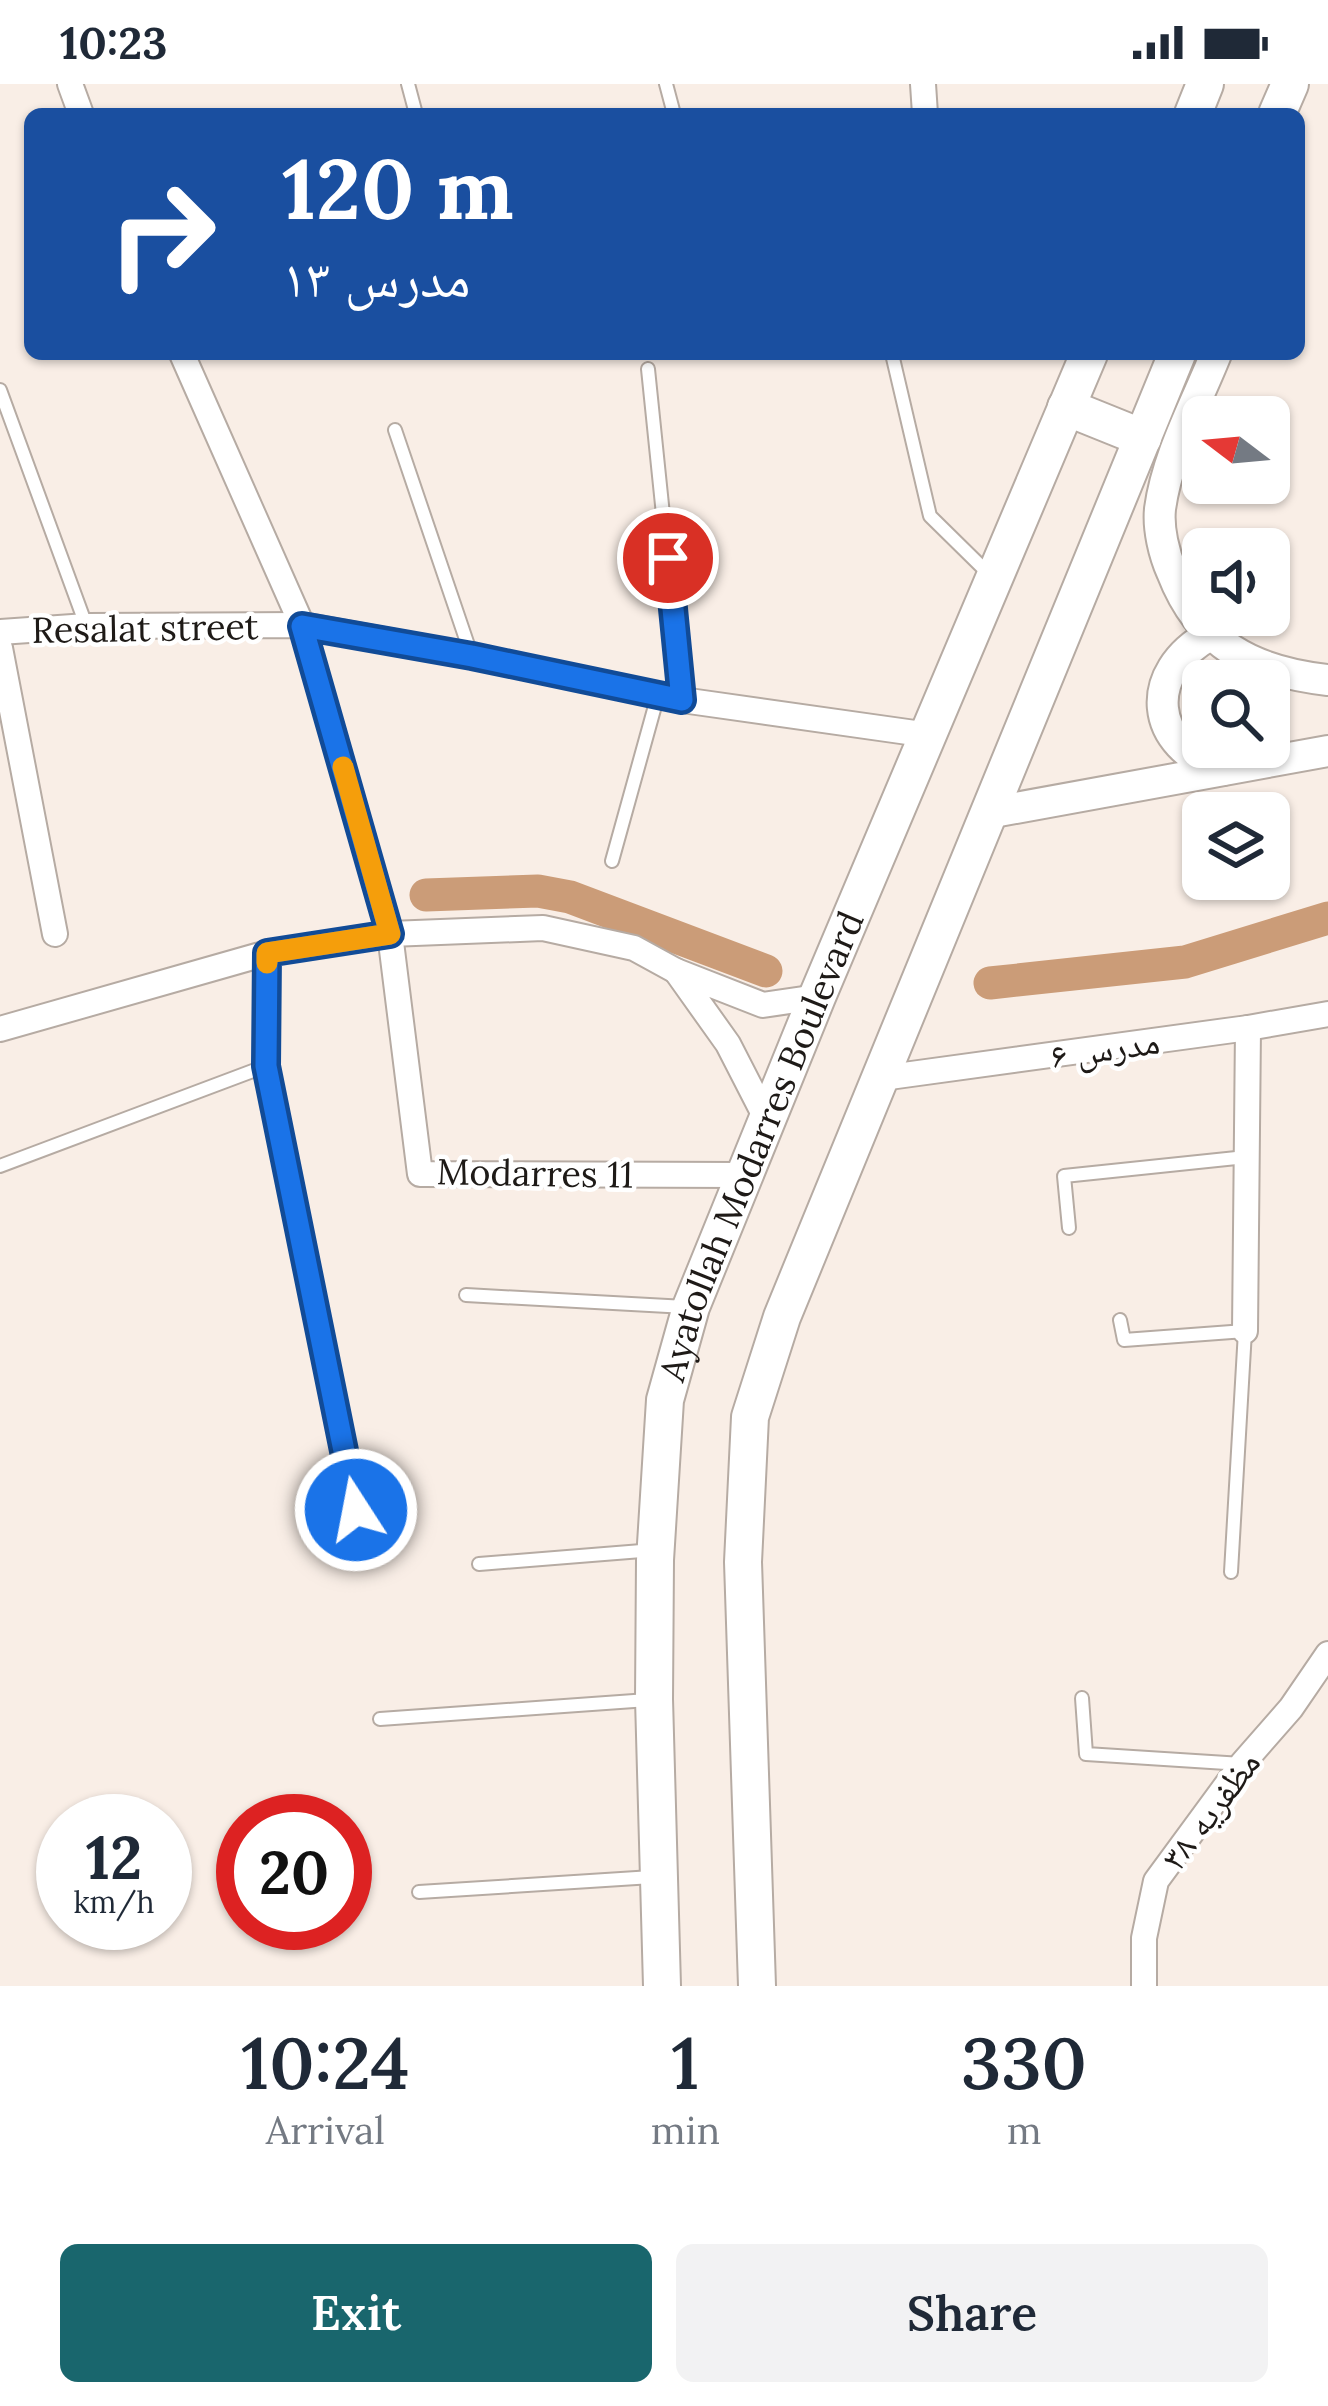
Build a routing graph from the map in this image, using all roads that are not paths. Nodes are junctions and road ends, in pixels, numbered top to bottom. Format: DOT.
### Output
graph roads {
  1 [pos="185,360"];
  2 [pos="893,360"];
  3 [pos="1086,360"];
  4 [pos="1174,360"];
  5 [pos="1214,360"];
  6 [pos="648,369"];
  7 [pos="0,390"];
  8 [pos="1066,407"];
  9 [pos="395,430"];
  10 [pos="1142,438"];
  11 [pos="994,579"];
  12 [pos="1182,596"];
  13 [pos="86,626"];
  14 [pos="302,626"];
  15 [pos="0,632"];
  16 [pos="1208,636"];
  17 [pos="1212,636"];
  18 [pos="0,648"];
  19 [pos="472,656"];
  20 [pos="1328,680"];
  21 [pos="671,697"];
  22 [pos="929,735"];
  23 [pos="1328,751"];
  24 [pos="1223,770"];
  25 [pos="988,813"];
  26 [pos="612,861"];
  27 [pos="55,934"];
  28 [pos="390,934"];
  29 [pos="267,953"];
  30 [pos="676,971"];
  31 [pos="817,997"];
  32 [pos="1328,1014"];
  33 [pos="1248,1028"];
  34 [pos="0,1029"];
  35 [pos="266,1066"];
  36 [pos="882,1078"];
  37 [pos="767,1120"];
  38 [pos="1246,1157"];
  39 [pos="0,1166"];
  40 [pos="744,1175"];
  41 [pos="1069,1228"];
  42 [pos="466,1295"];
  43 [pos="691,1307"];
  44 [pos="1120,1320"];
  45 [pos="1245,1331"];
  46 [pos="356,1510"];
  47 [pos="655,1550"];
  48 [pos="478,1564"];
  49 [pos="1231,1572"];
  50 [pos="1328,1654"];
  51 [pos="1082,1698"];
  52 [pos="654,1699"];
  53 [pos="380,1719"];
  54 [pos="1242,1764"];
  55 [pos="659,1876"];
  56 [pos="418,1892"];
  57 [pos="662,1986"];
  58 [pos="757,1986"];
  59 [pos="1144,1986"];
  1 -- 14 [label="street"];
  2 -- 11 [label="lane"];
  3 -- 8 [label="main road, Ayatollah Modarres Boulevard"];
  4 -- 10 [label="main road"];
  5 -- 12 [label="street"];
  6 -- 21 [label="lane"];
  7 -- 13 [label="lane"];
  8 -- 10 [label="main road"];
  8 -- 11 [label="main road, Ayatollah Modarres Boulevard"];
  9 -- 19 [label="lane"];
  10 -- 25 [label="main road"];
  11 -- 22 [label="main road, Ayatollah Modarres Boulevard"];
  13 -- 14 [label="street, Resalat street"];
  13 -- 15 [label="street, Resalat street"];
  14 -- 19 [label="street, Resalat street"];
  14 -- 28 [label="street"];
  16 -- 24 [label="street"];
  17 -- 20 [label="street"];
  18 -- 27 [label="street"];
  19 -- 21 [label="street, Resalat street"];
  21 -- 22 [label="street, Resalat street"];
  21 -- 26 [label="lane"];
  22 -- 31 [label="main road, Ayatollah Modarres Boulevard"];
  23 -- 24 [label="street"];
  24 -- 25 [label="street"];
  25 -- 36 [label="main road"];
  28 -- 29 [label="street"];
  28 -- 30 [label="street"];
  28 -- 40 [label="street, Modarres 11"];
  29 -- 34 [label="street"];
  29 -- 35 [label="lane"];
  30 -- 31 [label="street"];
  30 -- 37 [label="street"];
  31 -- 37 [label="main road, Ayatollah Modarres Boulevard"];
  32 -- 33 [label="street, مدرس ۶"];
  33 -- 36 [label="street, مدرس ۶"];
  33 -- 38 [label="street"];
  35 -- 39 [label="lane"];
  35 -- 46 [label="lane"];
  36 -- 58 [label="main road"];
  37 -- 40 [label="main road, Ayatollah Modarres Boulevard"];
  38 -- 41 [label="lane"];
  38 -- 45 [label="street"];
  40 -- 43 [label="main road, Ayatollah Modarres Boulevard"];
  42 -- 43 [label="lane"];
  43 -- 47 [label="main road, Ayatollah Modarres Boulevard"];
  44 -- 45 [label="lane"];
  45 -- 49 [label="lane"];
  47 -- 48 [label="lane"];
  47 -- 52 [label="main road, Ayatollah Modarres Boulevard"];
  50 -- 54 [label="street, مظفریه ۳۸"];
  51 -- 54 [label="lane"];
  52 -- 53 [label="lane"];
  52 -- 55 [label="main road, Ayatollah Modarres Boulevard"];
  54 -- 59 [label="street, مظفریه ۳۸"];
  55 -- 56 [label="lane"];
  55 -- 57 [label="main road, Ayatollah Modarres Boulevard"];
}
